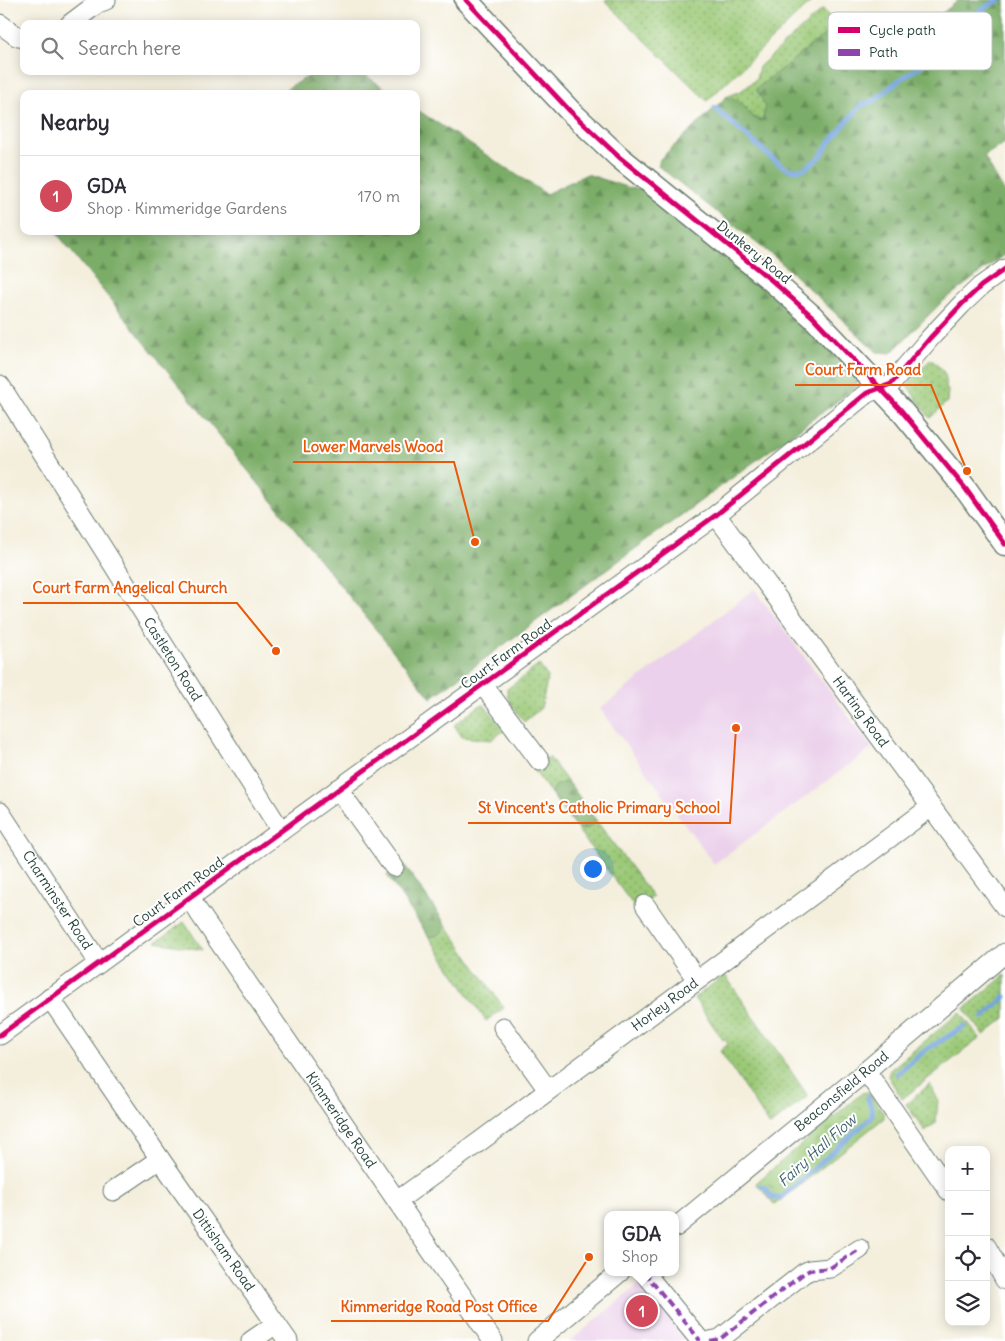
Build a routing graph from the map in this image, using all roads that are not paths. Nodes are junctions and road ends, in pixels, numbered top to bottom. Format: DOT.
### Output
graph roads {
  1 [pos="106,0"];
  2 [pos="466,0"];
  3 [pos="75,20"];
  4 [pos="0,24"];
  5 [pos="20,37"];
  6 [pos="1005,269"];
  7 [pos="0,385"];
  8 [pos="880,388"];
  9 [pos="716,515"];
  10 [pos="1005,544"];
  11 [pos="483,685"];
  12 [pos="540,761"];
  13 [pos="338,789"];
  14 [pos="931,807"];
  15 [pos="0,812"];
  16 [pos="281,831"];
  17 [pos="394,867"];
  18 [pos="189,898"];
  19 [pos="645,905"];
  20 [pos="1005,907"];
  21 [pos="1005,953"];
  22 [pos="99,963"];
  23 [pos="698,980"];
  24 [pos="50,998"];
  25 [pos="503,1027"];
  26 [pos="0,1035"];
  27 [pos="866,1071"];
  28 [pos="548,1090"];
  29 [pos="160,1159"];
  30 [pos="945,1185"];
  31 [pos="113,1191"];
  32 [pos="397,1200"];
  33 [pos="679,1225"];
  34 [pos="860,1250"];
  35 [pos="990,1253"];
  36 [pos="615,1276"];
  37 [pos="648,1276"];
  38 [pos="1005,1280"];
  39 [pos="276,1324"];
  40 [pos="706,1340"];
  41 [pos="251,1341"];
  42 [pos="288,1341"];
  43 [pos="493,1341"];
  44 [pos="537,1341"];
  1 -- 3 [label="street"];
  2 -- 8 [label="street, Dunkery Road"];
  4 -- 5 [label="street"];
  6 -- 8 [label="street, Court Farm Road"];
  7 -- 16 [label="street, Castleton Road"];
  8 -- 9 [label="street, Court Farm Road"];
  8 -- 10 [label="street, Dunkery Road"];
  9 -- 11 [label="street, Court Farm Road"];
  9 -- 14 [label="street, Harting Road"];
  11 -- 12 [label="street"];
  11 -- 13 [label="street, Court Farm Road"];
  13 -- 16 [label="street, Court Farm Road"];
  13 -- 17 [label="street"];
  14 -- 20 [label="street, Harting Road"];
  14 -- 23 [label="street, Horley Road"];
  15 -- 22 [label="street, Charminster Road"];
  16 -- 18 [label="street, Court Farm Road"];
  18 -- 22 [label="street, Court Farm Road"];
  18 -- 32 [label="street, Kimmeridge Road"];
  19 -- 23 [label="street"];
  21 -- 27 [label="street, Beaconsfield Road"];
  22 -- 24 [label="street, Court Farm Road"];
  23 -- 28 [label="street, Horley Road"];
  24 -- 26 [label="street, Court Farm Road"];
  24 -- 29 [label="street, Dittisham Road"];
  25 -- 28 [label="street"];
  27 -- 30 [label="street"];
  27 -- 33 [label="street, Beaconsfield Road"];
  28 -- 32 [label="street, Horley Road"];
  29 -- 31 [label="street"];
  29 -- 39 [label="street, Dittisham Road"];
  32 -- 43 [label="street, Kimmeridge Road"];
  34 -- 40 [label="street"];
  35 -- 38 [label="street"];
  36 -- 44 [label="street"];
  37 -- 40 [label="street"];
  39 -- 41 [label="street"];
  39 -- 42 [label="street, Dittisham Road"];
}
